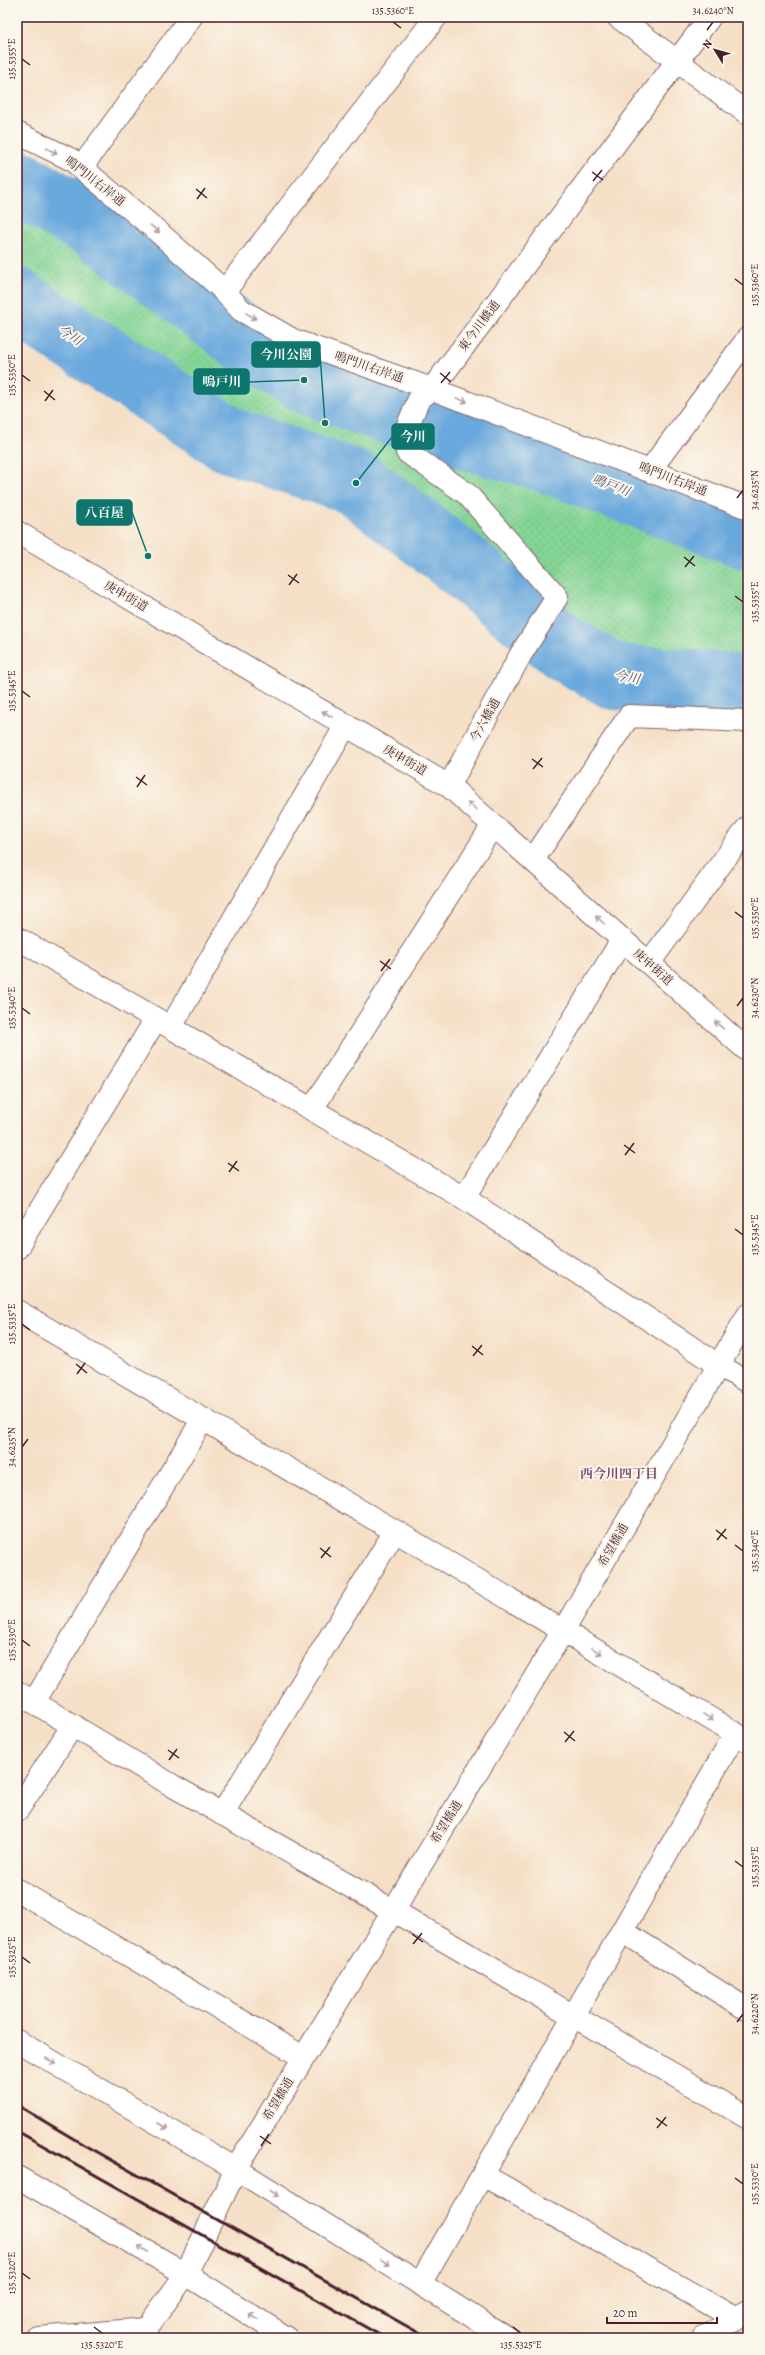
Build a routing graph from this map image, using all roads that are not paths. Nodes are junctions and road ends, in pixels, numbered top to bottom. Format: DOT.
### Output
graph roads {
  1 [pos="191,17"];
  2 [pos="436,17"];
  3 [pos="618,17"];
  4 [pos="710,17"];
  5 [pos="677,62"];
  6 [pos="748,114"];
  7 [pos="17,133"];
  8 [pos="81,168"];
  9 [pos="224,292"];
  10 [pos="748,338"];
  11 [pos="426,394"];
  12 [pos="650,470"];
  13 [pos="748,508"];
  14 [pos="17,533"];
  15 [pos="545,617"];
  16 [pos="748,721"];
  17 [pos="346,725"];
  18 [pos="449,786"];
  19 [pos="493,825"];
  20 [pos="748,828"];
  21 [pos="533,860"];
  22 [pos="17,938"];
  23 [pos="622,940"];
  24 [pos="649,963"];
  25 [pos="164,1023"];
  26 [pos="748,1051"];
  27 [pos="312,1109"];
  28 [pos="464,1198"];
  29 [pos="17,1248"];
  30 [pos="17,1311"];
  31 [pos="748,1316"];
  32 [pos="718,1365"];
  33 [pos="748,1382"];
  34 [pos="203,1419"];
  35 [pos="395,1531"];
  36 [pos="563,1631"];
  37 [pos="25,1697"];
  38 [pos="73,1725"];
  39 [pos="742,1737"];
  40 [pos="17,1811"];
  41 [pos="222,1814"];
  42 [pos="17,1890"];
  43 [pos="392,1910"];
  44 [pos="622,1931"];
  45 [pos="748,2010"];
  46 [pos="574,2016"];
  47 [pos="17,2041"];
  48 [pos="304,2057"];
  49 [pos="748,2118"];
  50 [pos="236,2169"];
  51 [pos="483,2175"];
  52 [pos="17,2177"];
  53 [pos="186,2274"];
  54 [pos="420,2284"];
  55 [pos="742,2315"];
  56 [pos="146,2334"];
  57 [pos="38,2338"];
  58 [pos="287,2338"];
  59 [pos="507,2338"];
  60 [pos="703,2338"];
  1 -- 8 [label="street"];
  2 -- 9 [label="street"];
  3 -- 5 [label="street"];
  4 -- 5 [label="street, 東今川橋通"];
  5 -- 6 [label="street"];
  5 -- 11 [label="street, 東今川橋通"];
  7 -- 8 [label="street, 鳴門川右岸通, one-way"];
  8 -- 9 [label="street, 鳴門川右岸通, one-way"];
  9 -- 11 [label="street, 鳴門川右岸通, one-way"];
  10 -- 12 [label="street"];
  11 -- 12 [label="street, 鳴門川右岸通, one-way"];
  11 -- 15 [label="street, 東今川橋通"];
  12 -- 13 [label="street, 鳴門川右岸通"];
  17 -- 14 [label="street, 庚申街道, one-way"];
  15 -- 18 [label="street, 今六橋通"];
  16 -- 21 [label="street"];
  17 -- 18 [label="street, 庚申街道"];
  17 -- 25 [label="street"];
  19 -- 18 [label="street, 庚申街道, one-way"];
  19 -- 21 [label="street, 庚申街道"];
  19 -- 27 [label="street"];
  20 -- 24 [label="street"];
  23 -- 21 [label="street, 庚申街道, one-way"];
  22 -- 25 [label="street"];
  23 -- 24 [label="street, 庚申街道"];
  23 -- 28 [label="street"];
  26 -- 24 [label="street, 庚申街道, one-way"];
  25 -- 27 [label="street"];
  25 -- 29 [label="street"];
  27 -- 28 [label="street"];
  28 -- 32 [label="street"];
  30 -- 34 [label="street"];
  31 -- 32 [label="street, 希望橋通"];
  32 -- 33 [label="street"];
  32 -- 36 [label="street, 希望橋通"];
  34 -- 35 [label="street"];
  34 -- 37 [label="street"];
  35 -- 36 [label="street"];
  35 -- 41 [label="street"];
  36 -- 39 [label="street, one-way"];
  36 -- 43 [label="street, 希望橋通"];
  37 -- 38 [label="street"];
  38 -- 40 [label="street"];
  38 -- 41 [label="street"];
  39 -- 44 [label="street"];
  41 -- 43 [label="street"];
  42 -- 48 [label="street"];
  43 -- 46 [label="street"];
  43 -- 48 [label="street, 希望橋通"];
  44 -- 45 [label="street"];
  44 -- 46 [label="street"];
  46 -- 49 [label="street"];
  46 -- 51 [label="street"];
  47 -- 50 [label="street, one-way"];
  48 -- 50 [label="street, 希望橋通"];
  50 -- 53 [label="street, 希望橋通"];
  50 -- 54 [label="street, one-way"];
  51 -- 54 [label="street"];
  51 -- 55 [label="street"];
  53 -- 52 [label="street, one-way"];
  53 -- 56 [label="street, 希望橋通"];
  58 -- 53 [label="street, one-way"];
  54 -- 59 [label="street"];
  55 -- 60 [label="street"];
  56 -- 57 [label="street"];
}
